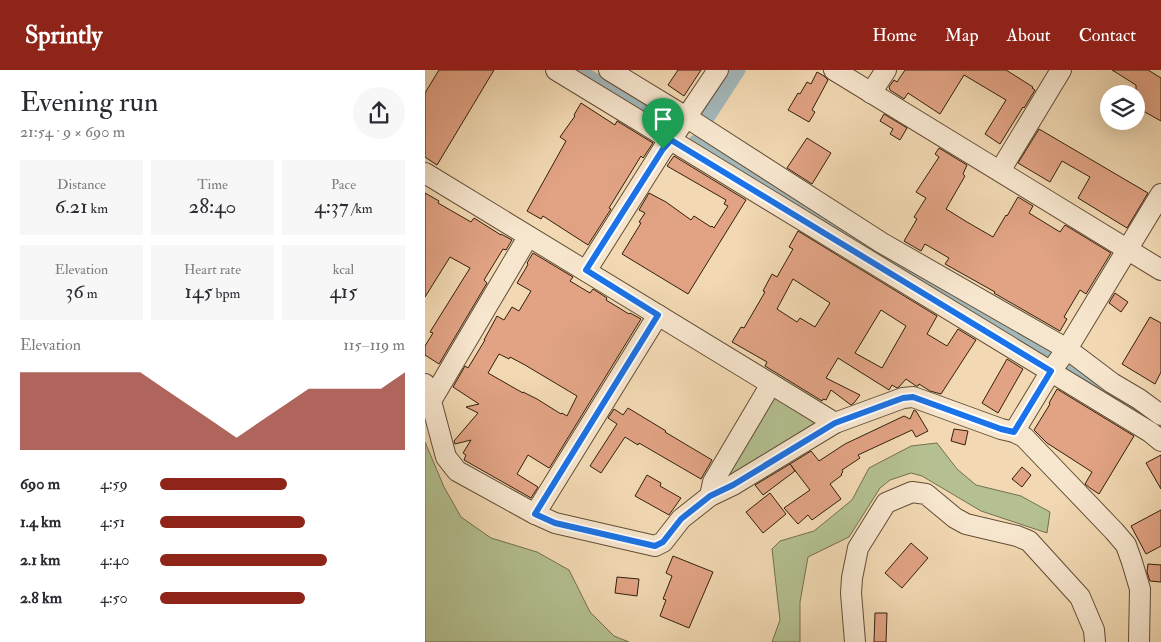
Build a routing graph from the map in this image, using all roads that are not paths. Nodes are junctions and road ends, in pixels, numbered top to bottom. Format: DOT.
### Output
graph roads {
  1 [pos="556,70"];
  2 [pos="609,70"];
  3 [pos="718,70"];
  4 [pos="833,70"];
  5 [pos="886,70"];
  6 [pos="1061,70"];
  7 [pos="871,93"];
  8 [pos="678,129"];
  9 [pos="1000,171"];
  10 [pos="425,173"];
  11 [pos="1161,194"];
  12 [pos="528,237"];
  13 [pos="1127,249"];
  14 [pos="586,270"];
  15 [pos="1161,270"];
  16 [pos="658,315"];
  17 [pos="1059,360"];
  18 [pos="771,384"];
  19 [pos="428,392"];
  20 [pos="1161,415"];
  21 [pos="835,423"];
  22 [pos="1014,432"];
  23 [pos="1161,441"];
  24 [pos="710,496"];
  25 [pos="535,514"];
  26 [pos="855,642"];
  27 [pos="1095,642"];
  28 [pos="1139,642"];
  1 -- 8 [label="street"];
  2 -- 8 [label="street"];
  3 -- 8 [label="street"];
  4 -- 7 [label="street"];
  5 -- 7 [label="street"];
  6 -- 9 [label="street"];
  7 -- 9 [label="street"];
  8 -- 14 [label="street"];
  8 -- 17 [label="street"];
  8 -- 17 [label="street"];
  9 -- 13 [label="street"];
  10 -- 12 [label="street"];
  11 -- 13 [label="street"];
  12 -- 14 [label="street"];
  12 -- 19 [label="street"];
  13 -- 15 [label="street"];
  13 -- 17 [label="street"];
  14 -- 16 [label="street"];
  16 -- 18 [label="street"];
  16 -- 25 [label="street"];
  17 -- 20 [label="street"];
  17 -- 22 [label="street"];
  17 -- 23 [label="street"];
  18 -- 21 [label="street"];
  18 -- 24 [label="street"];
  19 -- 25 [label="street"];
  21 -- 22 [label="street"];
  21 -- 24 [label="street"];
  22 -- 28 [label="street"];
  24 -- 25 [label="street"];
  26 -- 27 [label="street"];
}
